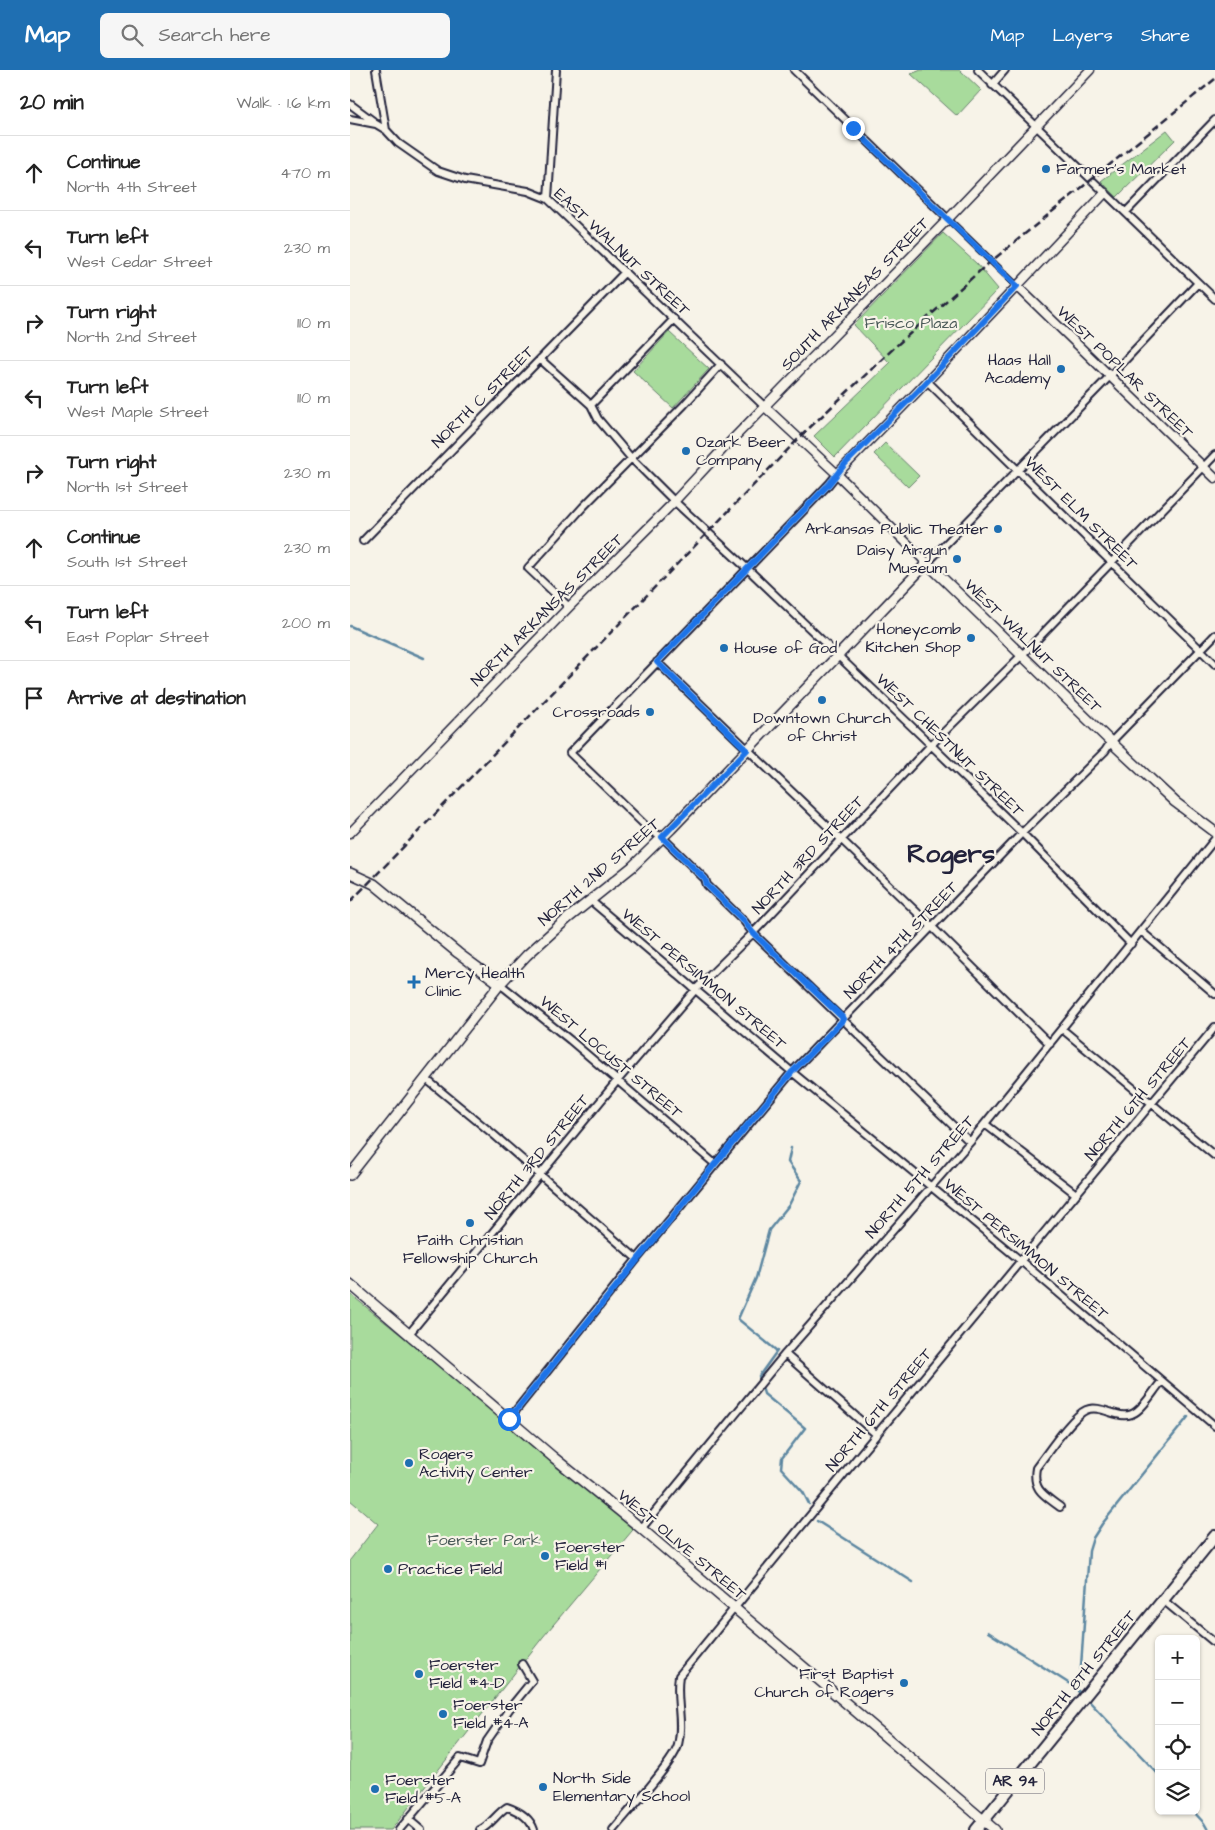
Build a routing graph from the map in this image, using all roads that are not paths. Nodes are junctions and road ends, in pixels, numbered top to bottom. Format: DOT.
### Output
graph roads {
  1 [pos="376,70"];
  2 [pos="556,70"];
  3 [pos="794,70"];
  4 [pos="978,70"];
  5 [pos="1005,70"];
  6 [pos="1090,70"];
  7 [pos="992,85"];
  8 [pos="350,104"];
  9 [pos="350,119"];
  10 [pos="1215,120"];
  11 [pos="376,124"];
  12 [pos="1036,127"];
  13 [pos="386,130"];
  14 [pos="1105,194"];
  15 [pos="548,199"];
  16 [pos="1126,212"];
  17 [pos="948,219"];
  18 [pos="625,272"];
  19 [pos="1198,283"];
  20 [pos="1017,286"];
  21 [pos="1215,299"];
  22 [pos="674,319"];
  23 [pos="540,359"];
  24 [pos="721,364"];
  25 [pos="1110,376"];
  26 [pos="928,381"];
  27 [pos="591,405"];
  28 [pos="765,406"];
  29 [pos="1215,455"];
  30 [pos="631,458"];
  31 [pos="1204,467"];
  32 [pos="1018,470"];
  33 [pos="837,474"];
  34 [pos="1215,478"];
  35 [pos="674,501"];
  36 [pos="363,541"];
  37 [pos="927,563"];
  38 [pos="1112,563"];
  39 [pos="747,568"];
  40 [pos="569,607"];
  41 [pos="1215,635"];
  42 [pos="1200,650"];
  43 [pos="1022,655"];
  44 [pos="838,657"];
  45 [pos="657,662"];
  46 [pos="1215,664"];
  47 [pos="1110,742"];
  48 [pos="931,746"];
  49 [pos="747,750"];
  50 [pos="1215,832"];
  51 [pos="350,833"];
  52 [pos="1022,833"];
  53 [pos="662,837"];
  54 [pos="1215,838"];
  55 [pos="841,839"];
  56 [pos="350,873"];
  57 [pos="590,900"];
  58 [pos="932,928"];
  59 [pos="1141,931"];
  60 [pos="753,933"];
  61 [pos="1132,944"];
  62 [pos="500,984"];
  63 [pos="696,989"];
  64 [pos="1215,994"];
  65 [pos="844,1019"];
  66 [pos="1215,1027"];
  67 [pos="1062,1028"];
  68 [pos="1050,1044"];
  69 [pos="792,1072"];
  70 [pos="426,1079"];
  71 [pos="617,1081"];
  72 [pos="1152,1103"];
  73 [pos="985,1124"];
  74 [pos="970,1142"];
  75 [pos="1215,1156"];
  76 [pos="715,1164"];
  77 [pos="350,1175"];
  78 [pos="540,1175"];
  79 [pos="930,1186"];
  80 [pos="1076,1194"];
  81 [pos="637,1259"];
  82 [pos="1022,1261"];
  83 [pos="350,1284"];
  84 [pos="409,1334"];
  85 [pos="785,1354"];
  86 [pos="1162,1381"];
  87 [pos="509,1419"];
  88 [pos="1215,1426"];
  89 [pos="876,1435"];
  90 [pos="1060,1507"];
  91 [pos="641,1529"];
  92 [pos="1215,1536"];
  93 [pos="1163,1600"];
  94 [pos="734,1609"];
  95 [pos="1215,1643"];
  96 [pos="522,1664"];
  97 [pos="408,1819"];
  98 [pos="984,1821"];
  99 [pos="400,1830"];
  100 [pos="421,1830"];
  101 [pos="480,1830"];
  102 [pos="534,1830"];
  103 [pos="613,1830"];
  104 [pos="976,1830"];
  105 [pos="994,1830"];
  1 -- 13 [label="street"];
  2 -- 15 [label="street"];
  3 -- 17 [label="street"];
  4 -- 7 [label="street"];
  5 -- 7 [label="street"];
  6 -- 12 [label="street, SOUTH ARKANSAS STREET"];
  7 -- 12 [label="street"];
  8 -- 11 [label="street"];
  9 -- 11 [label="street, EAST WALNUT STREET"];
  10 -- 16 [label="street"];
  11 -- 13 [label="street, EAST WALNUT STREET"];
  12 -- 14 [label="street"];
  12 -- 17 [label="street, SOUTH ARKANSAS STREET"];
  13 -- 15 [label="street, EAST WALNUT STREET"];
  14 -- 16 [label="street"];
  14 -- 20 [label="street"];
  15 -- 18 [label="street, EAST WALNUT STREET"];
  16 -- 19 [label="street"];
  17 -- 20 [label="street"];
  17 -- 28 [label="street, SOUTH ARKANSAS STREET"];
  18 -- 22 [label="street, EAST WALNUT STREET"];
  18 -- 23 [label="street, NORTH C STREET"];
  19 -- 21 [label="street"];
  19 -- 25 [label="street"];
  20 -- 25 [label="street, WEST POPLAR STREET"];
  20 -- 26 [label="street"];
  22 -- 24 [label="street, EAST WALNUT STREET"];
  22 -- 27 [label="street"];
  23 -- 27 [label="street, WEST CHESTNUT STREET"];
  23 -- 36 [label="street, NORTH C STREET"];
  24 -- 28 [label="street, EAST WALNUT STREET"];
  24 -- 30 [label="street"];
  25 -- 31 [label="street, WEST POPLAR STREET"];
  25 -- 32 [label="street"];
  26 -- 32 [label="street, WEST ELM STREET"];
  26 -- 33 [label="street"];
  27 -- 30 [label="street, WEST CHESTNUT STREET"];
  28 -- 33 [label="street, EAST WALNUT STREET"];
  28 -- 35 [label="street, NORTH ARKANSAS STREET"];
  29 -- 31 [label="street, NORTH 3RD STREET"];
  30 -- 35 [label="street, WEST CHESTNUT STREET"];
  30 -- 40 [label="street"];
  31 -- 34 [label="street, WEST POPLAR STREET"];
  31 -- 38 [label="street, NORTH 3RD STREET"];
  32 -- 37 [label="street"];
  32 -- 38 [label="street, WEST ELM STREET"];
  33 -- 37 [label="street, WEST WALNUT STREET"];
  33 -- 39 [label="street"];
  35 -- 39 [label="street, WEST CHESTNUT STREET"];
  35 -- 40 [label="street, NORTH ARKANSAS STREET"];
  37 -- 43 [label="main road, WEST WALNUT STREET"];
  37 -- 44 [label="main road, NORTH 2ND STREET"];
  38 -- 42 [label="street, WEST ELM STREET"];
  38 -- 43 [label="street, NORTH 3RD STREET"];
  39 -- 44 [label="street, WEST CHESTNUT STREET"];
  39 -- 45 [label="street"];
  40 -- 51 [label="street, NORTH ARKANSAS STREET"];
  41 -- 42 [label="street, NORTH 4TH STREET"];
  42 -- 46 [label="street, WEST ELM STREET"];
  42 -- 47 [label="street, NORTH 4TH STREET"];
  43 -- 47 [label="main road, WEST WALNUT STREET"];
  43 -- 48 [label="street, NORTH 3RD STREET"];
  44 -- 48 [label="street, WEST CHESTNUT STREET"];
  44 -- 49 [label="main road, NORTH 2ND STREET"];
  45 -- 49 [label="street"];
  45 -- 53 [label="street"];
  47 -- 50 [label="main road, WEST WALNUT STREET"];
  47 -- 52 [label="street, NORTH 4TH STREET"];
  48 -- 52 [label="street, WEST CHESTNUT STREET"];
  48 -- 55 [label="street, NORTH 3RD STREET"];
  49 -- 53 [label="main road, NORTH 2ND STREET"];
  49 -- 55 [label="street"];
  52 -- 58 [label="street, NORTH 4TH STREET"];
  52 -- 61 [label="street, WEST CHESTNUT STREET"];
  53 -- 57 [label="main road, NORTH 2ND STREET"];
  53 -- 60 [label="street"];
  54 -- 59 [label="street, NORTH 5TH STREET"];
  55 -- 58 [label="street"];
  55 -- 60 [label="street, NORTH 3RD STREET"];
  56 -- 62 [label="main road, WEST LOCUST STREET"];
  57 -- 62 [label="main road, NORTH 2ND STREET"];
  57 -- 63 [label="street, WEST PERSIMMON STREET"];
  58 -- 65 [label="street, NORTH 4TH STREET"];
  58 -- 68 [label="street"];
  59 -- 61 [label="street, NORTH 5TH STREET"];
  59 -- 64 [label="street"];
  60 -- 63 [label="street, NORTH 3RD STREET"];
  60 -- 65 [label="street"];
  61 -- 67 [label="street, NORTH 5TH STREET"];
  62 -- 70 [label="main road, NORTH 2ND STREET"];
  62 -- 71 [label="street, WEST LOCUST STREET"];
  63 -- 69 [label="street, WEST PERSIMMON STREET"];
  63 -- 71 [label="street, NORTH 3RD STREET"];
  65 -- 69 [label="street, NORTH 4TH STREET"];
  65 -- 74 [label="street"];
  66 -- 72 [label="street, NORTH 6TH STREET"];
  67 -- 68 [label="street, NORTH 5TH STREET"];
  67 -- 72 [label="street"];
  68 -- 73 [label="street, NORTH 5TH STREET"];
  69 -- 76 [label="street, NORTH 4TH STREET"];
  69 -- 79 [label="street, WEST PERSIMMON STREET"];
  70 -- 77 [label="main road, NORTH 2ND STREET"];
  70 -- 78 [label="street"];
  71 -- 76 [label="street, WEST LOCUST STREET"];
  71 -- 78 [label="street, NORTH 3RD STREET"];
  72 -- 75 [label="street"];
  72 -- 80 [label="street, NORTH 6TH STREET"];
  73 -- 74 [label="street, NORTH 5TH STREET"];
  73 -- 80 [label="street"];
  74 -- 79 [label="street, NORTH 5TH STREET"];
  76 -- 81 [label="street, NORTH 4TH STREET"];
  78 -- 81 [label="street"];
  78 -- 84 [label="street, NORTH 3RD STREET"];
  79 -- 82 [label="street, WEST PERSIMMON STREET"];
  79 -- 85 [label="street, NORTH 5TH STREET"];
  80 -- 82 [label="street, NORTH 6TH STREET"];
  81 -- 87 [label="street, NORTH 4TH STREET"];
  82 -- 86 [label="street, WEST PERSIMMON STREET"];
  82 -- 89 [label="street, NORTH 6TH STREET"];
  83 -- 84 [label="main road, WEST OLIVE STREET"];
  84 -- 87 [label="main road, WEST OLIVE STREET"];
  85 -- 89 [label="street"];
  85 -- 91 [label="street, NORTH 5TH STREET"];
  86 -- 88 [label="street, WEST PERSIMMON STREET"];
  86 -- 90 [label="street"];
  87 -- 91 [label="main road, WEST OLIVE STREET"];
  89 -- 94 [label="street, NORTH 6TH STREET"];
  91 -- 94 [label="main road, WEST OLIVE STREET"];
  92 -- 93 [label="main road, NORTH 8TH STREET / AR 94"];
  93 -- 95 [label="street"];
  93 -- 98 [label="main road, NORTH 8TH STREET / AR 94"];
  94 -- 98 [label="main road, WEST OLIVE STREET"];
  94 -- 103 [label="street, NORTH 6TH STREET"];
  96 -- 97 [label="street"];
  97 -- 99 [label="street"];
  97 -- 100 [label="street"];
  98 -- 104 [label="main road, NORTH 8TH STREET / AR 94"];
  98 -- 105 [label="main road, WEST OLIVE STREET"];
  101 -- 102 [label="street"];
}
